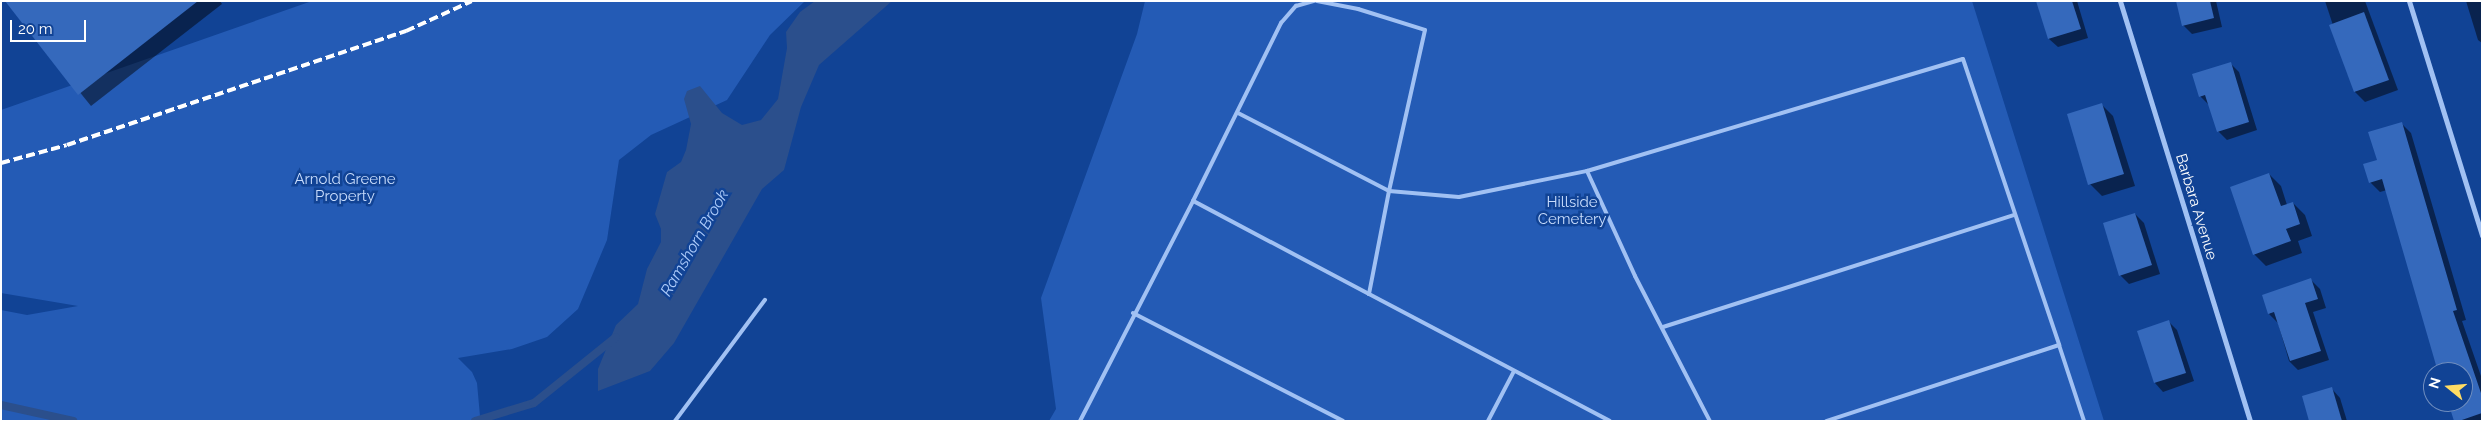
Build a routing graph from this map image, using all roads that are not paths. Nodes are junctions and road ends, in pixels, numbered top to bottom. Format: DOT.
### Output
graph roads {
  1 [pos="1316,1"];
  2 [pos="2120,1"];
  3 [pos="2409,1"];
  4 [pos="1238,113"];
  5 [pos="1588,171"];
  6 [pos="1389,191"];
  7 [pos="1193,201"];
  8 [pos="2014,215"];
  9 [pos="2482,236"];
  10 [pos="1369,294"];
  11 [pos="765,300"];
  12 [pos="1133,313"];
  13 [pos="1663,326"];
  14 [pos="2059,345"];
  15 [pos="1514,371"];
  16 [pos="675,421"];
  17 [pos="1080,421"];
  18 [pos="1343,421"];
  19 [pos="1488,421"];
  20 [pos="1610,421"];
  21 [pos="1710,421"];
  22 [pos="1826,421"];
  23 [pos="2084,421"];
  24 [pos="2250,421"];
  1 -- 4 [label="lane"];
  1 -- 6 [label="lane"];
  2 -- 24 [label="street, Barbara Avenue"];
  3 -- 9 [label="street"];
  4 -- 6 [label="lane"];
  4 -- 7 [label="lane"];
  5 -- 6 [label="lane"];
  5 -- 8 [label="lane"];
  5 -- 13 [label="lane"];
  6 -- 10 [label="lane"];
  7 -- 10 [label="lane"];
  7 -- 12 [label="lane"];
  8 -- 13 [label="lane"];
  8 -- 14 [label="lane"];
  10 -- 15 [label="lane"];
  11 -- 16 [label="lane"];
  12 -- 17 [label="lane"];
  12 -- 18 [label="lane"];
  13 -- 21 [label="lane"];
  14 -- 22 [label="lane"];
  14 -- 23 [label="lane"];
  15 -- 19 [label="lane"];
  15 -- 20 [label="lane"];
}
